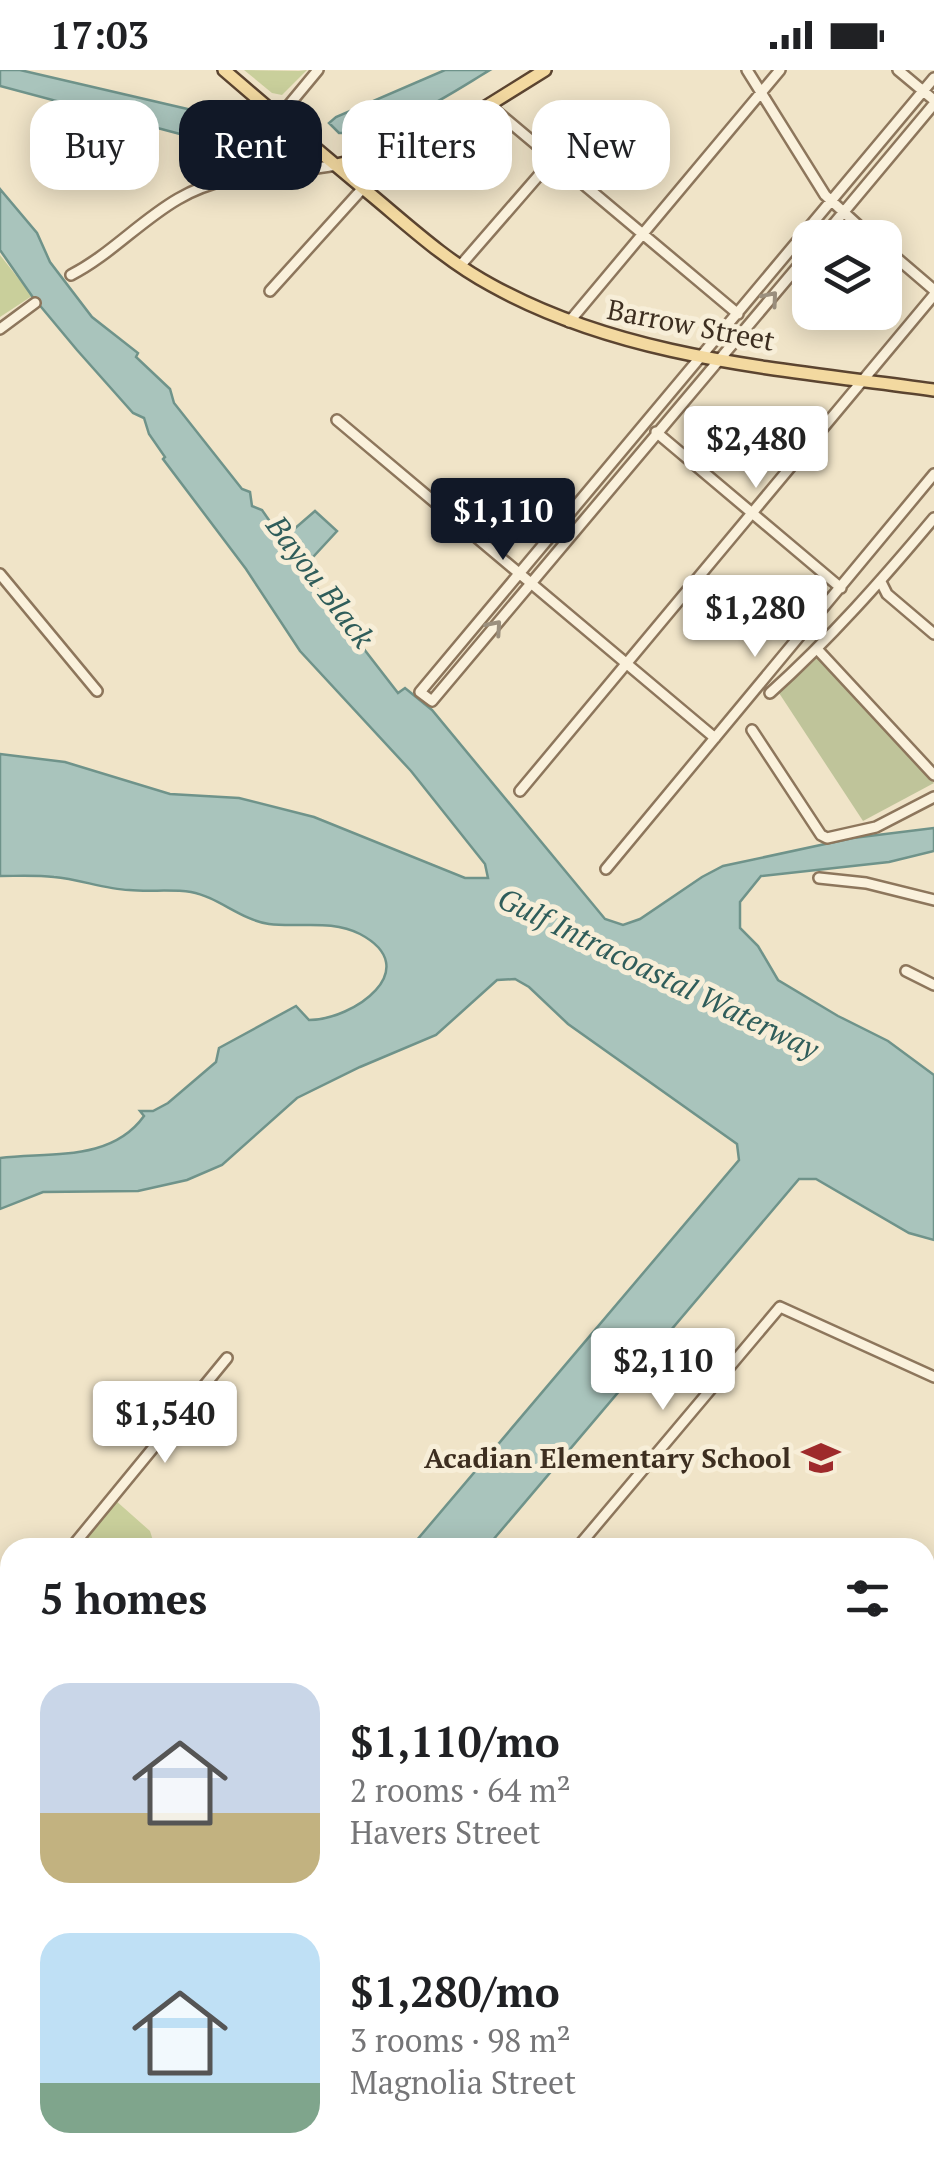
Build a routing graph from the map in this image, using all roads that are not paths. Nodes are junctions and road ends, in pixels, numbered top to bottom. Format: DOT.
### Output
graph roads {
  1 [pos="224,70"];
  2 [pos="318,70"];
  3 [pos="546,70"];
  4 [pos="747,70"];
  5 [pos="780,70"];
  6 [pos="898,70"];
  7 [pos="934,78"];
  8 [pos="761,92"];
  9 [pos="923,92"];
  10 [pos="260,100"];
  11 [pos="293,100"];
  12 [pos="497,100"];
  13 [pos="934,102"];
  14 [pos="512,124"];
  15 [pos="532,141"];
  16 [pos="322,153"];
  17 [pos="342,164"];
  18 [pos="336,165"];
  19 [pos="342,170"];
  20 [pos="532,183"];
  21 [pos="360,190"];
  22 [pos="365,190"];
  23 [pos="590,190"];
  24 [pos="831,201"];
  25 [pos="842,212"];
  26 [pos="836,220"];
  27 [pos="851,220"];
  28 [pos="643,234"];
  29 [pos="902,263"];
  30 [pos="460,266"];
  31 [pos="792,273"];
  32 [pos="71,275"];
  33 [pos="270,292"];
  34 [pos="934,292"];
  35 [pos="35,303"];
  36 [pos="738,314"];
  37 [pos="569,322"];
  38 [pos="0,326"];
  39 [pos="702,356"];
  40 [pos="720,359"];
  41 [pos="863,380"];
  42 [pos="934,390"];
  43 [pos="337,420"];
  44 [pos="646,424"];
  45 [pos="658,434"];
  46 [pos="934,474"];
  47 [pos="752,513"];
  48 [pos="934,518"];
  49 [pos="0,574"];
  50 [pos="520,574"];
  51 [pos="881,582"];
  52 [pos="532,584"];
  53 [pos="841,588"];
  54 [pos="934,634"];
  55 [pos="818,650"];
  56 [pos="626,663"];
  57 [pos="96,691"];
  58 [pos="770,693"];
  59 [pos="752,730"];
  60 [pos="715,738"];
  61 [pos="934,775"];
  62 [pos="520,791"];
  63 [pos="934,797"];
  64 [pos="606,869"];
  65 [pos="820,878"];
  66 [pos="934,900"];
  67 [pos="906,971"];
  68 [pos="934,982"];
  69 [pos="227,1358"];
  70 [pos="934,1376"];
  71 [pos="79,1538"];
  72 [pos="585,1538"];
  1 -- 10 [label="main road, Barrow Street"];
  2 -- 11 [label="street"];
  3 -- 12 [label="main road"];
  4 -- 8 [label="street"];
  5 -- 8 [label="street"];
  6 -- 9 [label="street"];
  7 -- 9 [label="street"];
  8 -- 24 [label="street"];
  8 -- 28 [label="street"];
  9 -- 13 [label="street"];
  9 -- 24 [label="street"];
  13 -- 25 [label="street"];
  14 -- 15 [label="street"];
  16 -- 18 [label="main road, Barrow Street"];
  17 -- 18 [label="main road"];
  18 -- 19 [label="main road, Barrow Street"];
  18 -- 32 [label="street"];
  20 -- 30 [label="street"];
  21 -- 33 [label="street"];
  22 -- 30 [label="main road, Barrow Street"];
  23 -- 28 [label="street"];
  24 -- 25 [label="street"];
  24 -- 36 [label="street"];
  25 -- 26 [label="street"];
  25 -- 27 [label="street"];
  28 -- 36 [label="street"];
  28 -- 37 [label="street"];
  29 -- 34 [label="street"];
  30 -- 37 [label="main road, Barrow Street"];
  40 -- 31 [label="street, one-way"];
  34 -- 41 [label="street"];
  35 -- 38 [label="street"];
  36 -- 39 [label="street"];
  37 -- 39 [label="main road, Barrow Street"];
  39 -- 40 [label="main road, Barrow Street"];
  39 -- 44 [label="street"];
  40 -- 41 [label="main road, Barrow Street"];
  40 -- 45 [label="street"];
  41 -- 42 [label="main road, Barrow Street"];
  41 -- 47 [label="street"];
  43 -- 50 [label="street"];
  44 -- 45 [label="street"];
  44 -- 50 [label="street"];
  45 -- 47 [label="street"];
  45 -- 52 [label="street"];
  46 -- 53 [label="street"];
  47 -- 53 [label="street"];
  47 -- 56 [label="street"];
  48 -- 51 [label="street"];
  49 -- 57 [label="street"];
  50 -- 52 [label="street"];
  50 -- 52 [label="street, one-way"];
  51 -- 54 [label="street"];
  51 -- 55 [label="street"];
  52 -- 56 [label="street"];
  53 -- 60 [label="street"];
  55 -- 58 [label="street"];
  55 -- 61 [label="street"];
  56 -- 60 [label="street"];
  56 -- 62 [label="street"];
  59 -- 63 [label="street"];
  60 -- 64 [label="street"];
  65 -- 66 [label="street"];
  67 -- 68 [label="street"];
  69 -- 71 [label="street"];
  70 -- 72 [label="street"];
}
